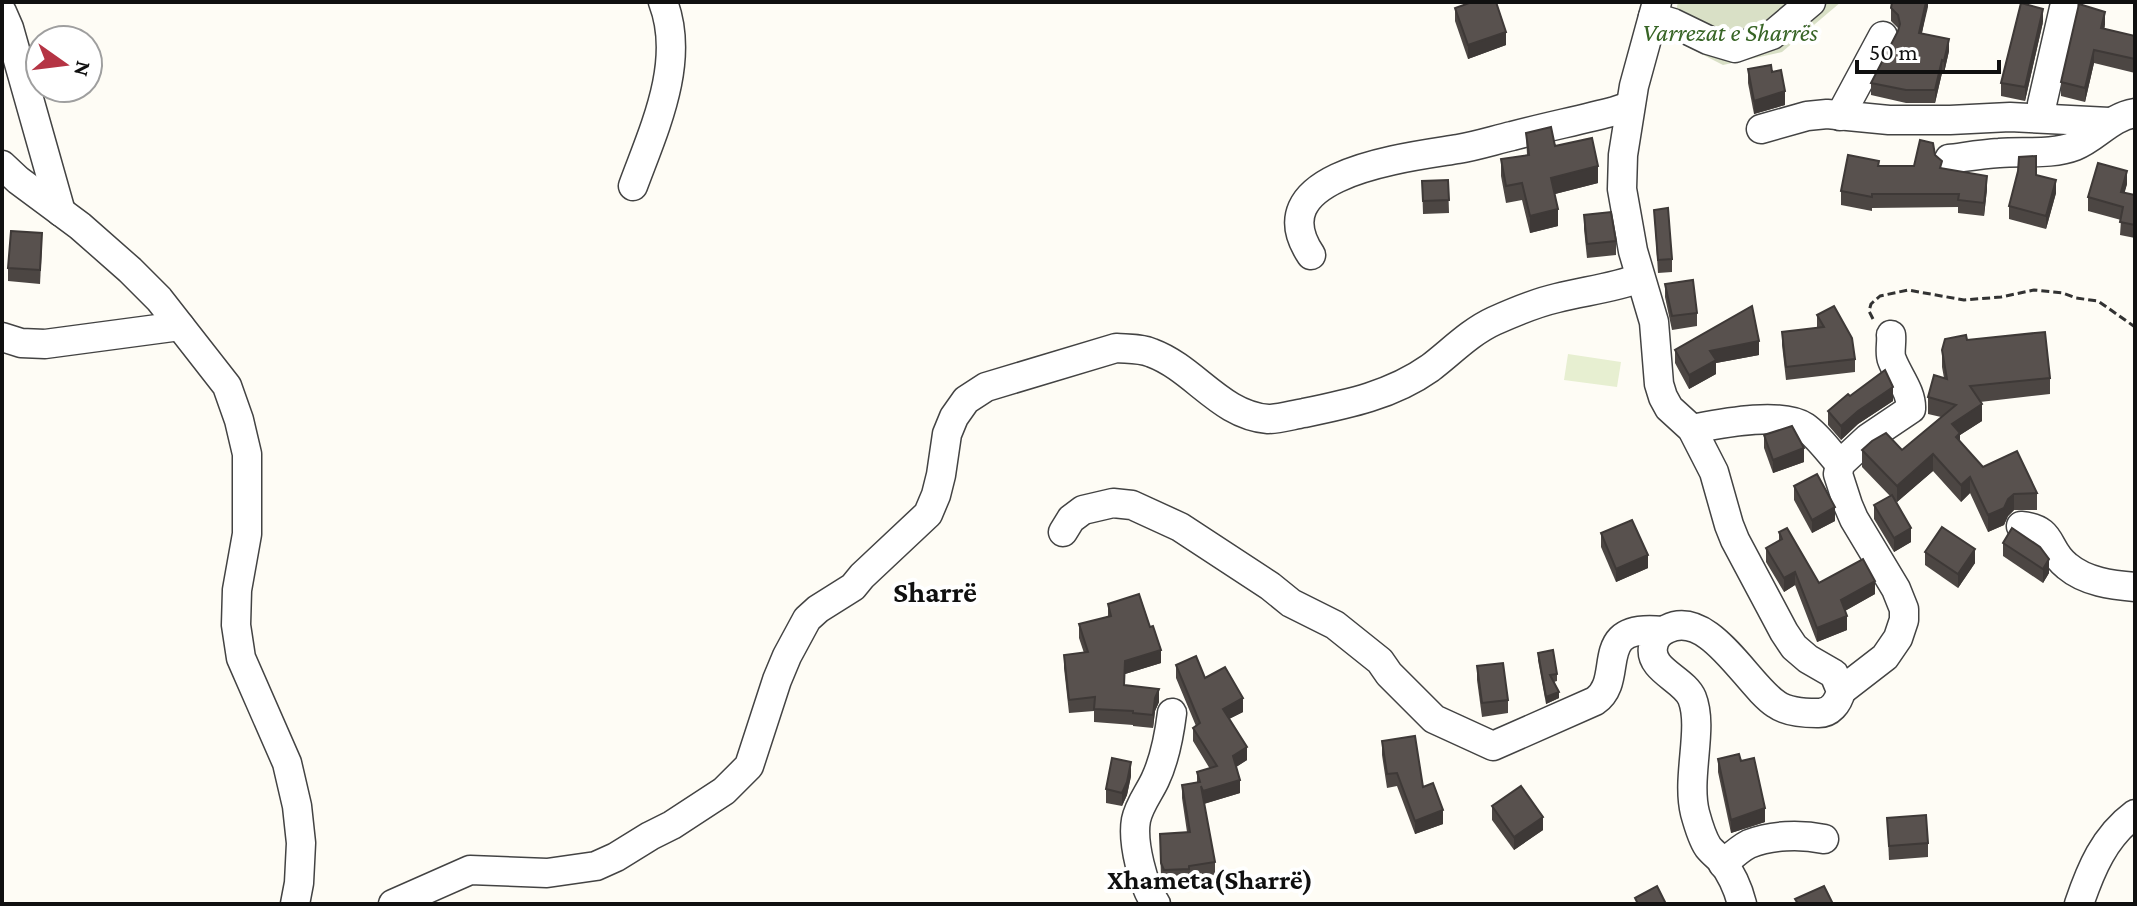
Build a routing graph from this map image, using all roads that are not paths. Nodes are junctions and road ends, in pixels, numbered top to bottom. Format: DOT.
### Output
graph roads {
  1 [pos="663,2"];
  2 [pos="1811,2"];
  3 [pos="2064,8"];
  4 [pos="1655,9"];
  5 [pos="2,12"];
  6 [pos="1883,36"];
  7 [pos="1630,106"];
  8 [pos="1840,116"];
  9 [pos="2122,117"];
  10 [pos="2044,118"];
  11 [pos="1761,129"];
  12 [pos="1949,159"];
  13 [pos="2,165"];
  14 [pos="633,186"];
  15 [pos="61,212"];
  16 [pos="1311,255"];
  17 [pos="1640,278"];
  18 [pos="180,326"];
  19 [pos="1891,335"];
  20 [pos="2,337"];
  21 [pos="1692,429"];
  22 [pos="1840,464"];
  23 [pos="2021,526"];
  24 [pos="1063,532"];
  25 [pos="2135,587"];
  26 [pos="1662,631"];
  27 [pos="1841,691"];
  28 [pos="1172,713"];
  29 [pos="2135,814"];
  30 [pos="1824,839"];
  31 [pos="1723,864"];
  32 [pos="295,904"];
  33 [pos="393,904"];
  34 [pos="1156,904"];
  35 [pos="1742,904"];
  36 [pos="2079,904"];
  1 -- 14 [label="street"];
  2 -- 4 [label="street"];
  3 -- 10 [label="street"];
  4 -- 7 [label="street"];
  5 -- 15 [label="street"];
  6 -- 8 [label="street"];
  7 -- 16 [label="street"];
  7 -- 17 [label="street"];
  8 -- 10 [label="street"];
  8 -- 11 [label="street"];
  9 -- 10 [label="street"];
  9 -- 12 [label="street"];
  13 -- 15 [label="street"];
  15 -- 18 [label="street"];
  17 -- 21 [label="street"];
  17 -- 33 [label="street"];
  18 -- 20 [label="street"];
  18 -- 32 [label="street"];
  19 -- 22 [label="street"];
  21 -- 22 [label="street"];
  21 -- 27 [label="street"];
  22 -- 27 [label="street"];
  23 -- 25 [label="street"];
  24 -- 26 [label="street"];
  26 -- 27 [label="street"];
  26 -- 31 [label="street"];
  28 -- 34 [label="street"];
  29 -- 36 [label="street"];
  30 -- 31 [label="street"];
  31 -- 35 [label="street"];
}
